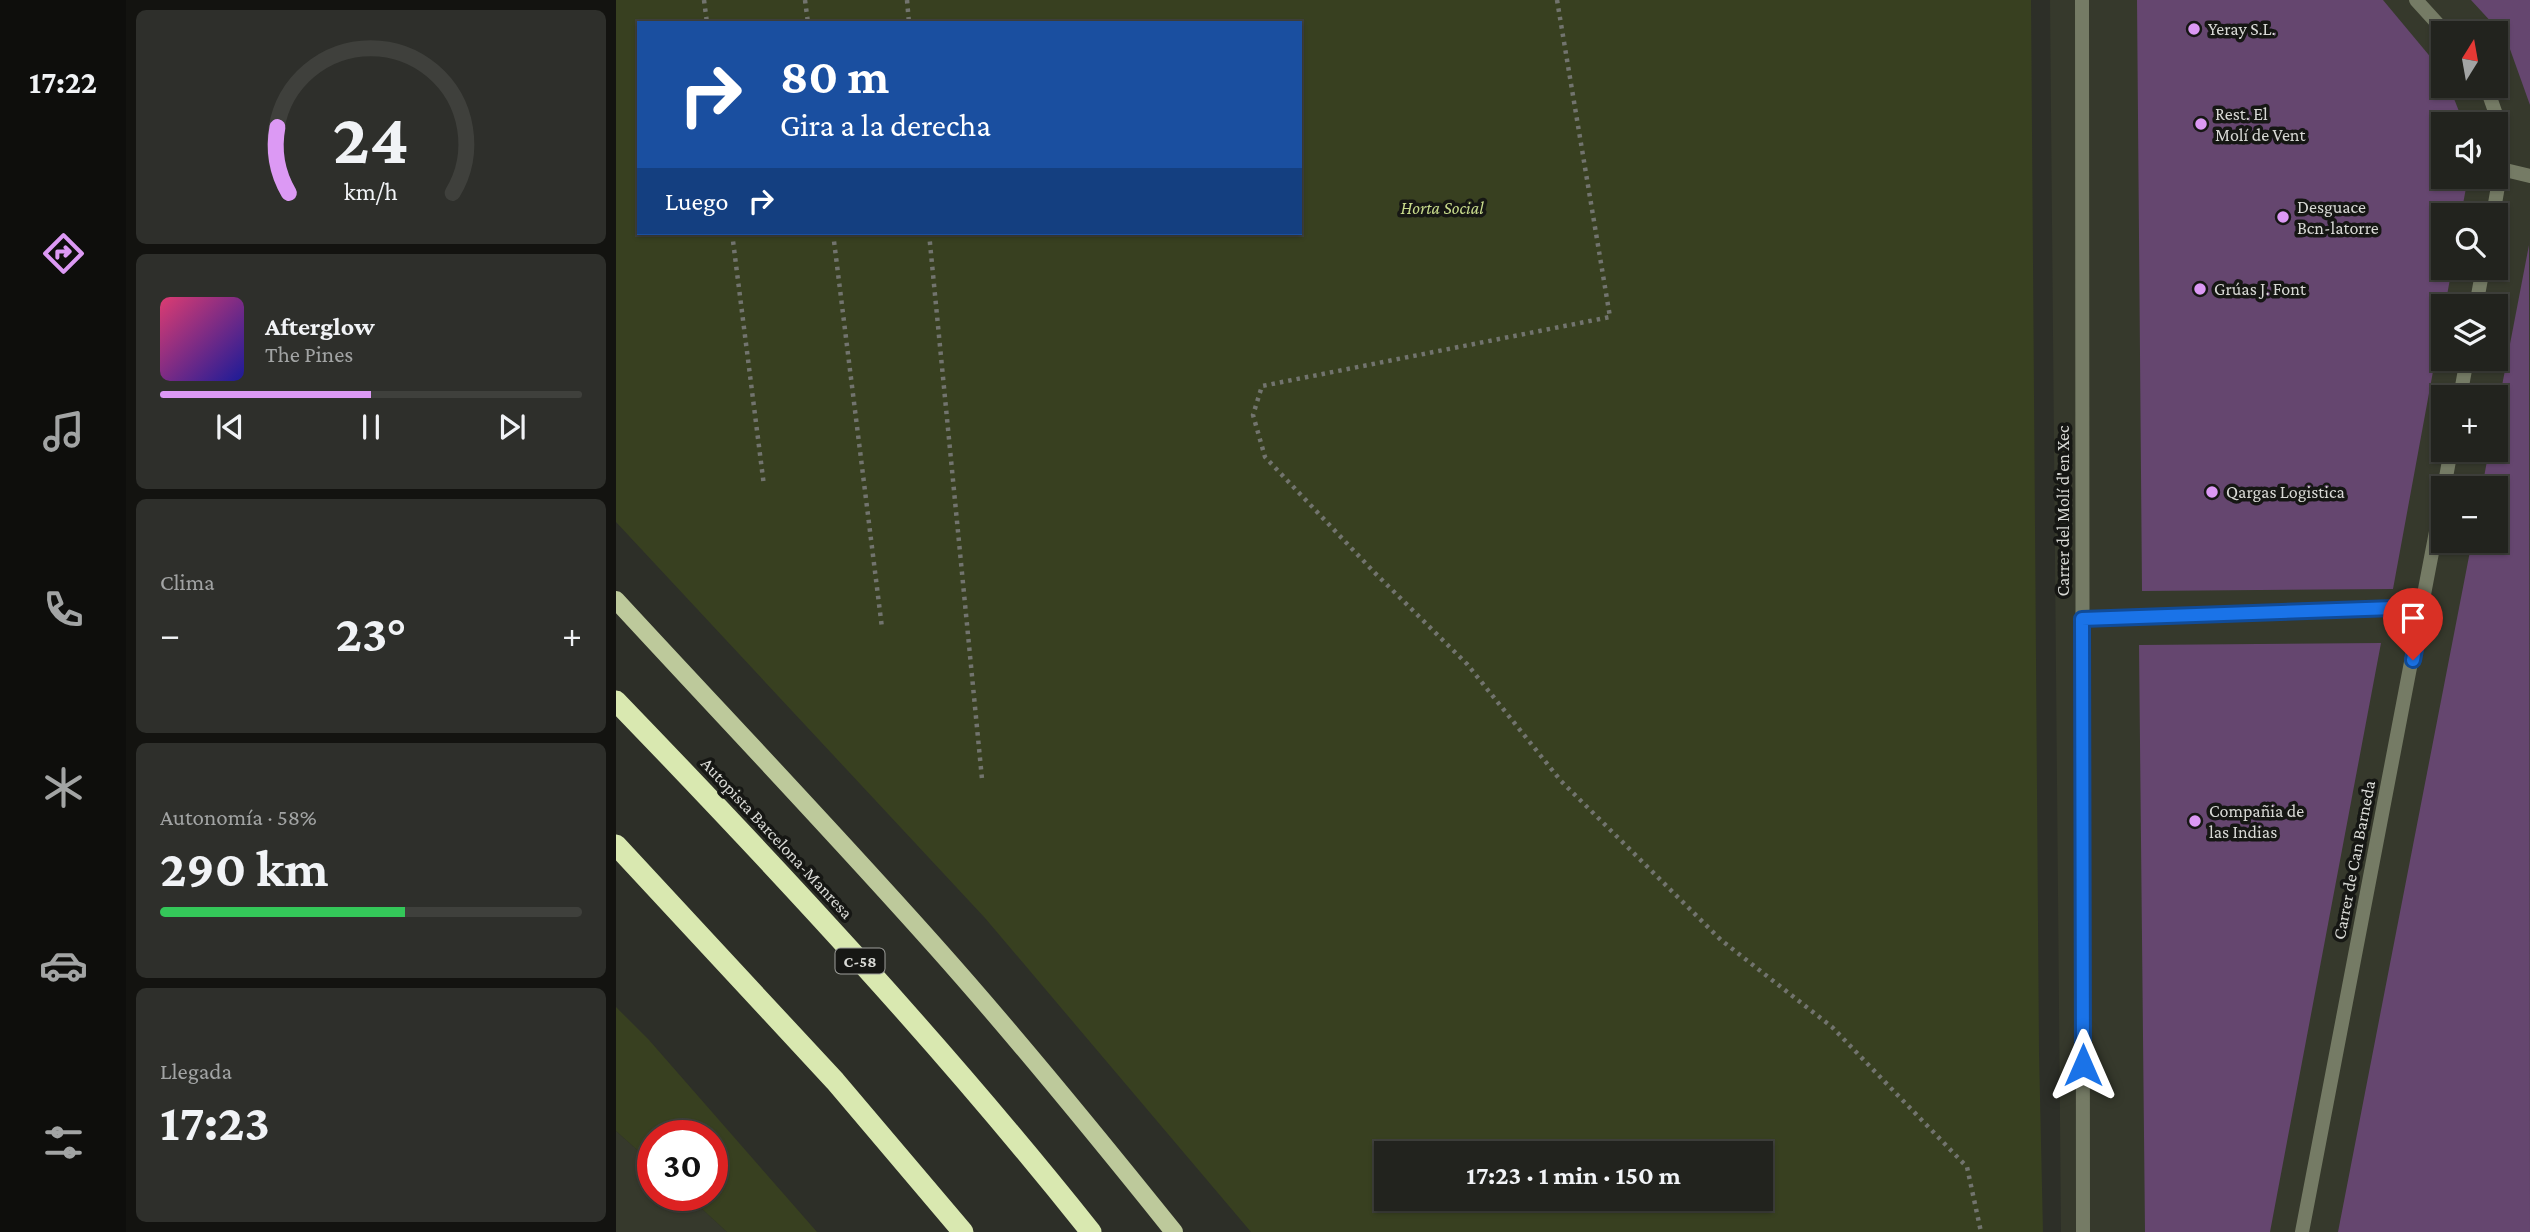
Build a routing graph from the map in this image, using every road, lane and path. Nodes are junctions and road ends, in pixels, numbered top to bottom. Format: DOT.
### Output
graph roads {
  1 [pos="704,0"];
  2 [pos="805,0"];
  3 [pos="907,0"];
  4 [pos="1557,0"];
  5 [pos="2082,0"];
  6 [pos="2416,0"];
  7 [pos="706,21"];
  8 [pos="808,21"];
  9 [pos="909,21"];
  10 [pos="2435,21"];
  11 [pos="2508,171"];
  12 [pos="2530,176"];
  13 [pos="733,235"];
  14 [pos="833,235"];
  15 [pos="929,235"];
  16 [pos="764,486"];
  17 [pos="2433,553"];
  18 [pos="616,600"];
  19 [pos="2423,607"];
  20 [pos="2082,619"];
  21 [pos="882,628"];
  22 [pos="616,701"];
  23 [pos="982,779"];
  24 [pos="616,845"];
  25 [pos="963,1232"];
  26 [pos="1091,1232"];
  27 [pos="1174,1232"];
  28 [pos="1981,1232"];
  29 [pos="2083,1232"];
  30 [pos="2302,1232"];
  1 -- 7 [label="path"];
  2 -- 8 [label="path"];
  3 -- 9 [label="path"];
  4 -- 28 [label="path"];
  5 -- 20 [label="street, Carrer del Molí d'en Xec"];
  6 -- 10 [label="street"];
  11 -- 12 [label="street"];
  13 -- 16 [label="path"];
  14 -- 21 [label="path"];
  15 -- 23 [label="path"];
  17 -- 19 [label="street, Carrer de Can Barneda"];
  18 -- 27 [label="main road"];
  19 -- 20 [label="street"];
  19 -- 30 [label="street, Carrer de Can Barneda"];
  20 -- 29 [label="street, Carrer del Molí d'en Xec"];
  22 -- 26 [label="highway, Autopista Barcelona-Manresa / C-58"];
  24 -- 25 [label="highway"];
}
